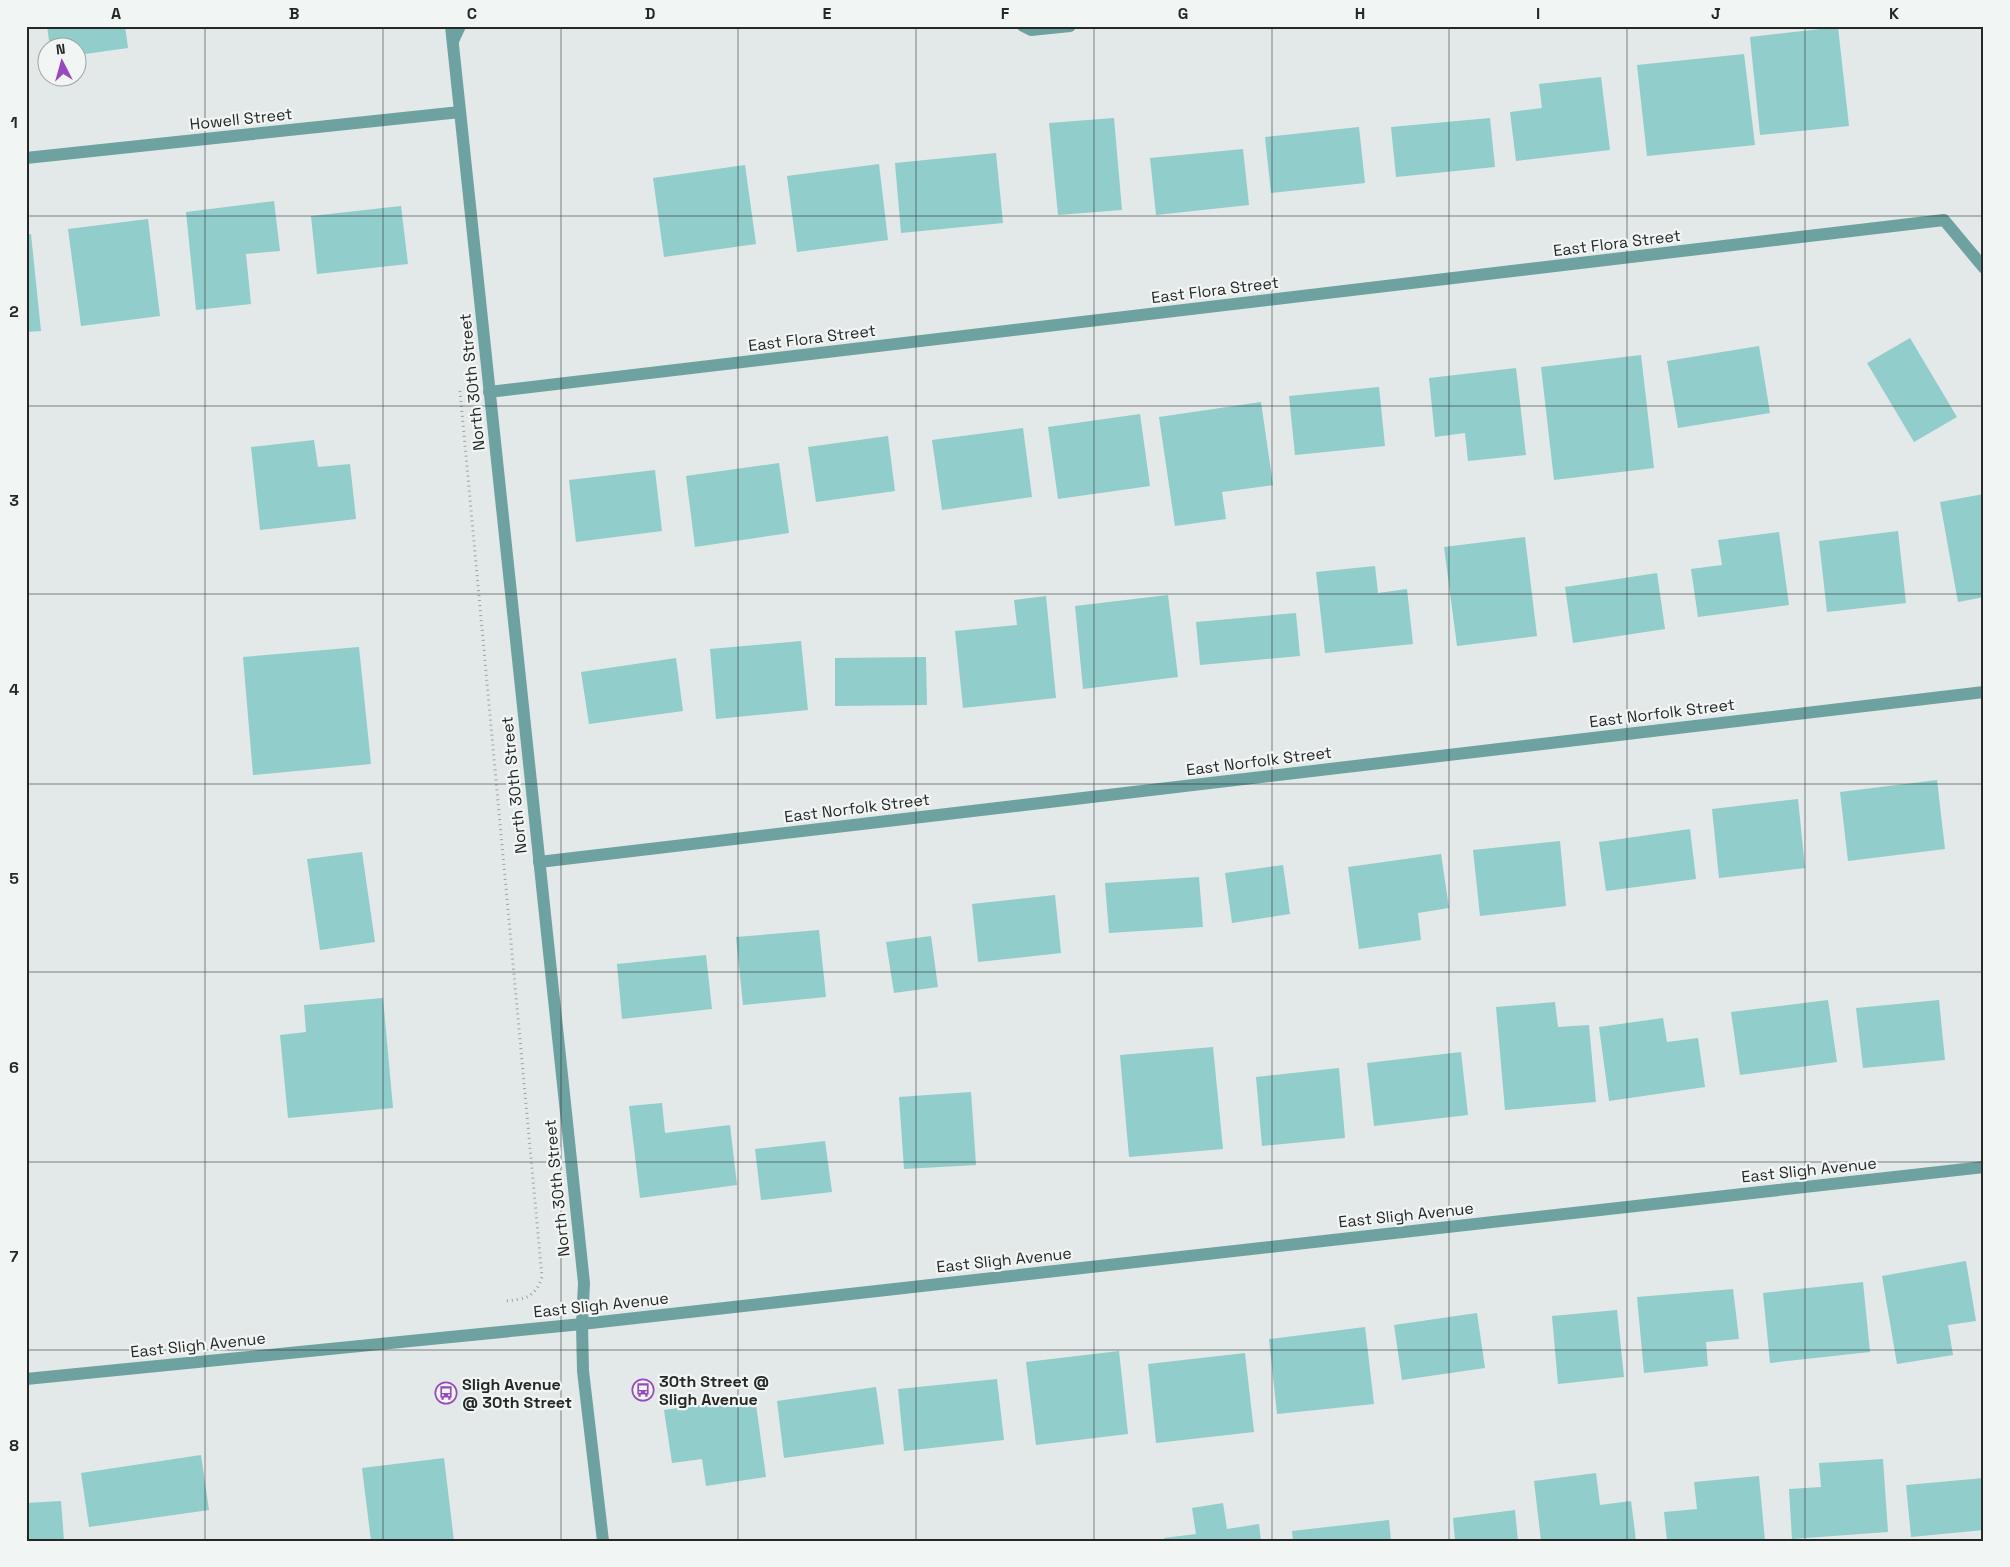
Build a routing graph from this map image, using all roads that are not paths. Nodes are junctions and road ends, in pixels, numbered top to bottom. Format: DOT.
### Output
graph roads {
  1 [pos="451,26"];
  2 [pos="460,26"];
  3 [pos="1022,26"];
  4 [pos="1070,26"];
  5 [pos="452,41"];
  6 [pos="460,112"];
  7 [pos="26,158"];
  8 [pos="1984,268"];
  9 [pos="489,392"];
  10 [pos="1984,692"];
  11 [pos="539,862"];
  12 [pos="1984,1167"];
  13 [pos="582,1324"];
  14 [pos="26,1379"];
  15 [pos="603,1541"];
  1 -- 5 [label="street, North 30th Street"];
  2 -- 5 [label="street"];
  3 -- 4 [label="street"];
  5 -- 6 [label="street, North 30th Street"];
  6 -- 7 [label="street, Howell Street"];
  6 -- 9 [label="street, North 30th Street"];
  8 -- 9 [label="street, East Flora Street"];
  9 -- 11 [label="street, North 30th Street"];
  10 -- 11 [label="street, East Norfolk Street"];
  11 -- 13 [label="street, North 30th Street"];
  12 -- 13 [label="street, East Sligh Avenue"];
  13 -- 14 [label="street, East Sligh Avenue"];
  13 -- 15 [label="street, North 30th Street"];
}
